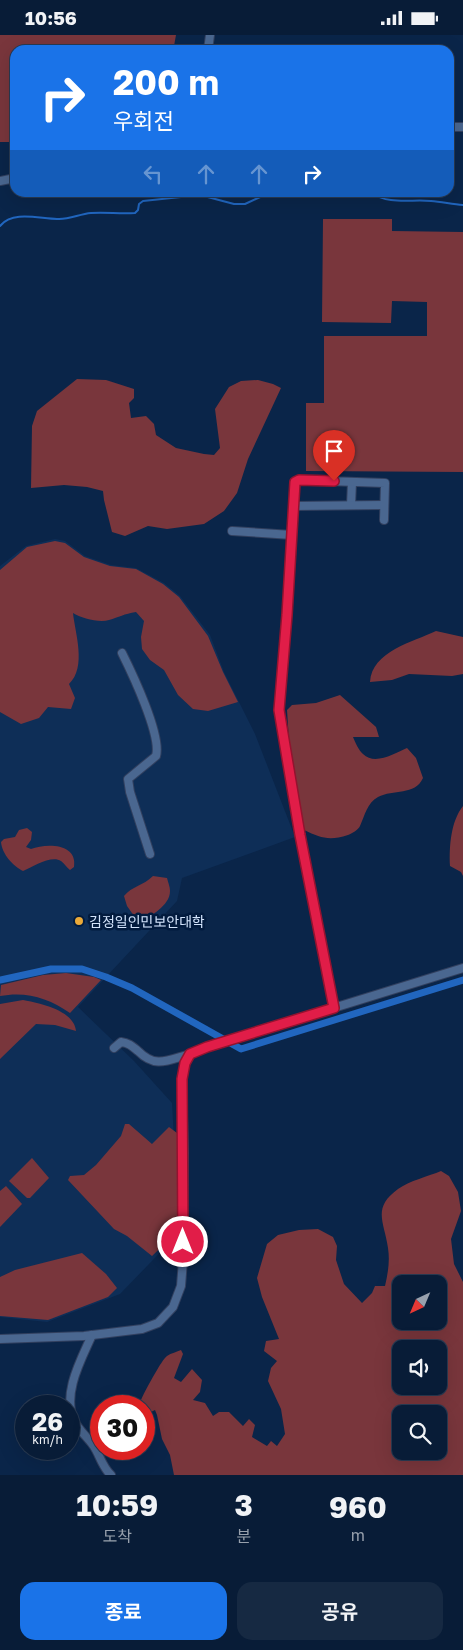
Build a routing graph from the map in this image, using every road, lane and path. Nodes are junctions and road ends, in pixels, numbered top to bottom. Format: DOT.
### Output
graph roads {
  1 [pos="352,482"];
  2 [pos="352,505"];
  3 [pos="384,505"];
  4 [pos="293,506"];
  5 [pos="384,520"];
  6 [pos="232,531"];
  7 [pos="292,535"];
  8 [pos="122,653"];
  9 [pos="150,854"];
  10 [pos="463,968"];
  11 [pos="334,1008"];
  12 [pos="114,1048"];
  13 [pos="190,1054"];
  14 [pos="92,1335"];
  15 [pos="0,1339"];
  16 [pos="112,1475"];
  1 -- 2 [label="street"];
  1 -- 3 [label="street"];
  1 -- 4 [label="street"];
  2 -- 3 [label="street"];
  2 -- 4 [label="street"];
  3 -- 5 [label="street"];
  4 -- 7 [label="street"];
  6 -- 7 [label="street"];
  7 -- 11 [label="street"];
  8 -- 9 [label="street"];
  10 -- 11 [label="street"];
  11 -- 13 [label="street"];
  12 -- 13 [label="street"];
  13 -- 14 [label="street"];
  14 -- 15 [label="street"];
  14 -- 16 [label="street"];
}
